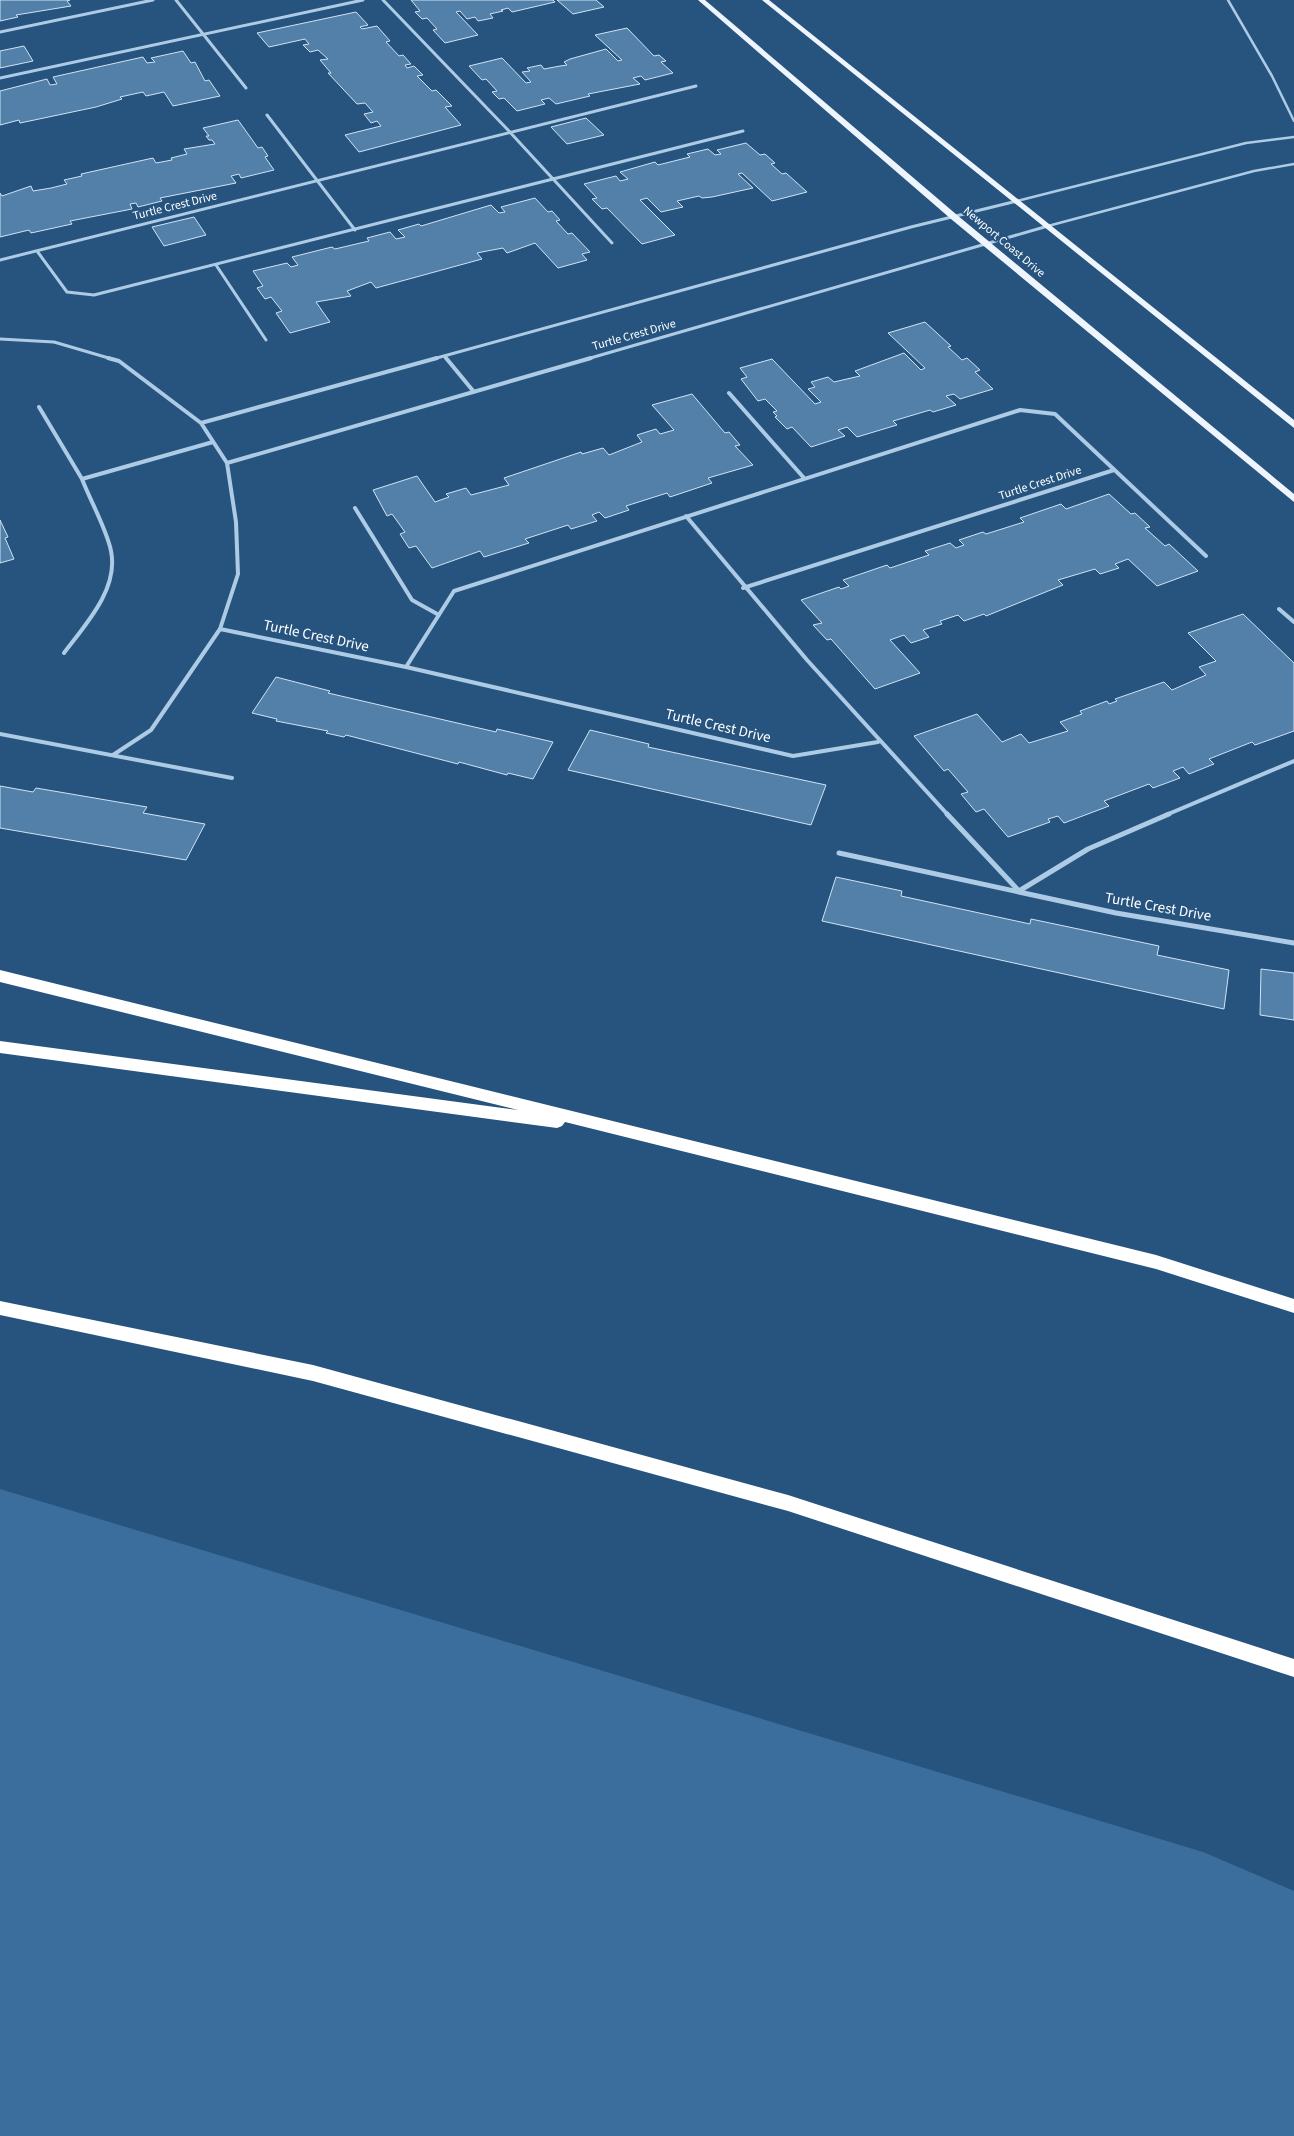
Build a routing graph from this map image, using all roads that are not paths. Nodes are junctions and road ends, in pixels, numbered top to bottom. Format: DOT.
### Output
graph roads {
  1 [pos="153,0"];
  2 [pos="176,0"];
  3 [pos="363,0"];
  4 [pos="383,0"];
  5 [pos="701,0"];
  6 [pos="765,0"];
  7 [pos="1228,0"];
  8 [pos="0,32"];
  9 [pos="204,34"];
  10 [pos="0,78"];
  11 [pos="696,86"];
  12 [pos="246,88"];
  13 [pos="267,114"];
  14 [pos="1294,121"];
  15 [pos="508,130"];
  16 [pos="743,131"];
  17 [pos="1294,137"];
  18 [pos="1294,164"];
  19 [pos="552,179"];
  20 [pos="319,181"];
  21 [pos="1017,201"];
  22 [pos="954,217"];
  23 [pos="1048,226"];
  24 [pos="354,230"];
  25 [pos="612,243"];
  26 [pos="986,244"];
  27 [pos="37,251"];
  28 [pos="0,260"];
  29 [pos="216,265"];
  30 [pos="0,339"];
  31 [pos="266,340"];
  32 [pos="444,356"];
  33 [pos="474,392"];
  34 [pos="729,393"];
  35 [pos="39,407"];
  36 [pos="201,423"];
  37 [pos="1294,425"];
  38 [pos="213,442"];
  39 [pos="226,463"];
  40 [pos="1114,470"];
  41 [pos="804,478"];
  42 [pos="82,479"];
  43 [pos="1294,499"];
  44 [pos="355,508"];
  45 [pos="686,516"];
  46 [pos="1206,556"];
  47 [pos="743,588"];
  48 [pos="1279,609"];
  49 [pos="439,615"];
  50 [pos="1294,622"];
  51 [pos="220,629"];
  52 [pos="64,653"];
  53 [pos="406,667"];
  54 [pos="0,734"];
  55 [pos="878,742"];
  56 [pos="113,755"];
  57 [pos="1294,762"];
  58 [pos="232,778"];
  59 [pos="839,853"];
  60 [pos="1019,891"];
  61 [pos="1294,943"];
  62 [pos="0,976"];
  63 [pos="0,1047"];
  64 [pos="633,1132"];
  65 [pos="1294,1306"];
  66 [pos="0,1308"];
  67 [pos="1294,1668"];
  1 -- 8 [label="street"];
  2 -- 9 [label="street"];
  3 -- 9 [label="street"];
  4 -- 15 [label="street"];
  5 -- 22 [label="main road, Newport Coast Drive"];
  6 -- 21 [label="main road"];
  7 -- 14 [label="lane"];
  9 -- 10 [label="street"];
  9 -- 12 [label="street"];
  11 -- 15 [label="street, Turtle Crest Drive"];
  13 -- 20 [label="street"];
  15 -- 19 [label="street"];
  15 -- 20 [label="street, Turtle Crest Drive"];
  16 -- 19 [label="street"];
  17 -- 21 [label="lane"];
  18 -- 23 [label="lane"];
  19 -- 24 [label="street"];
  19 -- 25 [label="street"];
  20 -- 24 [label="street"];
  20 -- 27 [label="street, Turtle Crest Drive"];
  21 -- 22 [label="street"];
  21 -- 23 [label="main road"];
  22 -- 26 [label="main road, Newport Coast Drive"];
  22 -- 32 [label="street"];
  23 -- 26 [label="street, Turtle Crest Drive"];
  23 -- 37 [label="main road"];
  24 -- 29 [label="street"];
  26 -- 33 [label="street, Turtle Crest Drive"];
  26 -- 43 [label="main road, Newport Coast Drive"];
  27 -- 28 [label="street, Turtle Crest Drive"];
  27 -- 29 [label="street"];
  29 -- 31 [label="street"];
  30 -- 36 [label="street"];
  32 -- 33 [label="street"];
  32 -- 36 [label="street"];
  33 -- 39 [label="street, Turtle Crest Drive"];
  34 -- 41 [label="street"];
  35 -- 42 [label="street"];
  36 -- 38 [label="street"];
  38 -- 39 [label="street"];
  38 -- 42 [label="street"];
  39 -- 51 [label="street"];
  40 -- 41 [label="street, Turtle Crest Drive"];
  40 -- 46 [label="street, Turtle Crest Drive"];
  40 -- 47 [label="street, Turtle Crest Drive"];
  41 -- 45 [label="street, Turtle Crest Drive"];
  42 -- 52 [label="street"];
  44 -- 49 [label="street"];
  45 -- 47 [label="street"];
  45 -- 49 [label="street, Turtle Crest Drive"];
  47 -- 55 [label="street"];
  48 -- 50 [label="street"];
  49 -- 53 [label="street, Turtle Crest Drive"];
  51 -- 53 [label="street, Turtle Crest Drive"];
  51 -- 56 [label="street"];
  53 -- 55 [label="street, Turtle Crest Drive"];
  54 -- 56 [label="street"];
  55 -- 60 [label="street"];
  56 -- 58 [label="street"];
  57 -- 60 [label="street"];
  59 -- 60 [label="street, Turtle Crest Drive"];
  60 -- 61 [label="street, Turtle Crest Drive"];
  62 -- 64 [label="highway"];
  63 -- 64 [label="highway"];
  64 -- 65 [label="highway"];
  66 -- 67 [label="highway"];
}
